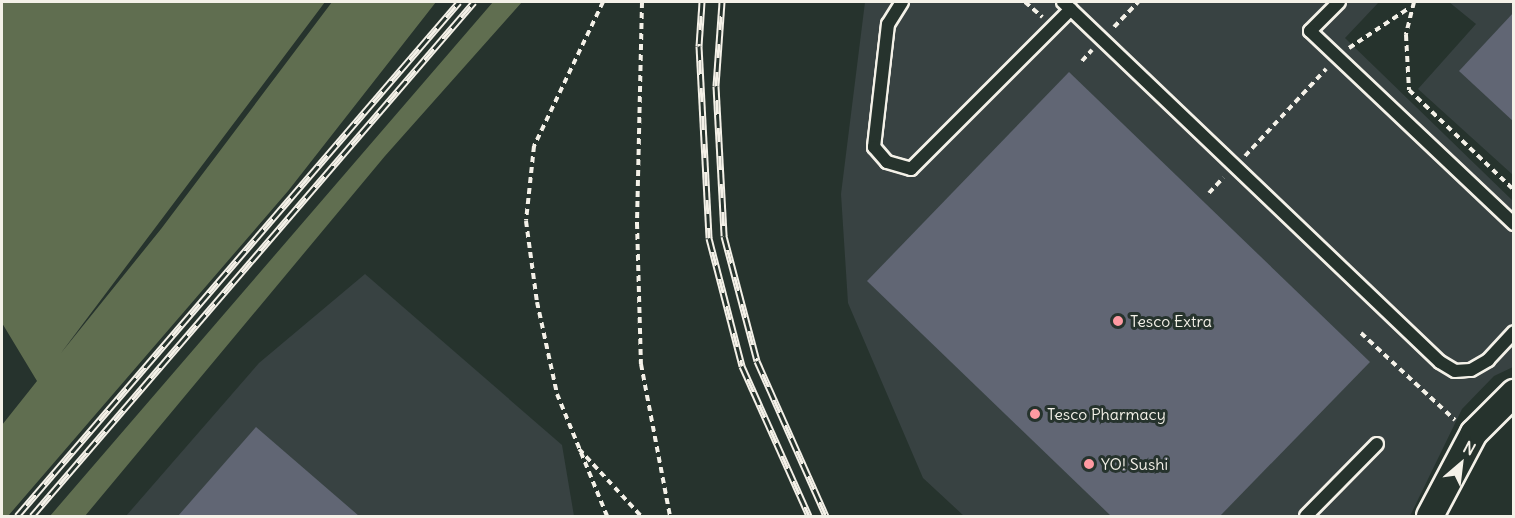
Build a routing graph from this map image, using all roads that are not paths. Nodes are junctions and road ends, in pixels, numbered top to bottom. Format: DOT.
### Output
graph roads {
  1 [pos="902,2"];
  2 [pos="1339,2"];
  3 [pos="1067,5"];
  4 [pos="1514,224"];
  5 [pos="1514,332"];
  6 [pos="1514,393"];
  7 [pos="1377,444"];
  8 [pos="1306,516"];
  9 [pos="1430,516"];
  1 -- 3 [label="lane"];
  2 -- 4 [label="lane"];
  3 -- 5 [label="lane"];
  6 -- 9 [label="street"];
  7 -- 8 [label="lane"];
}
